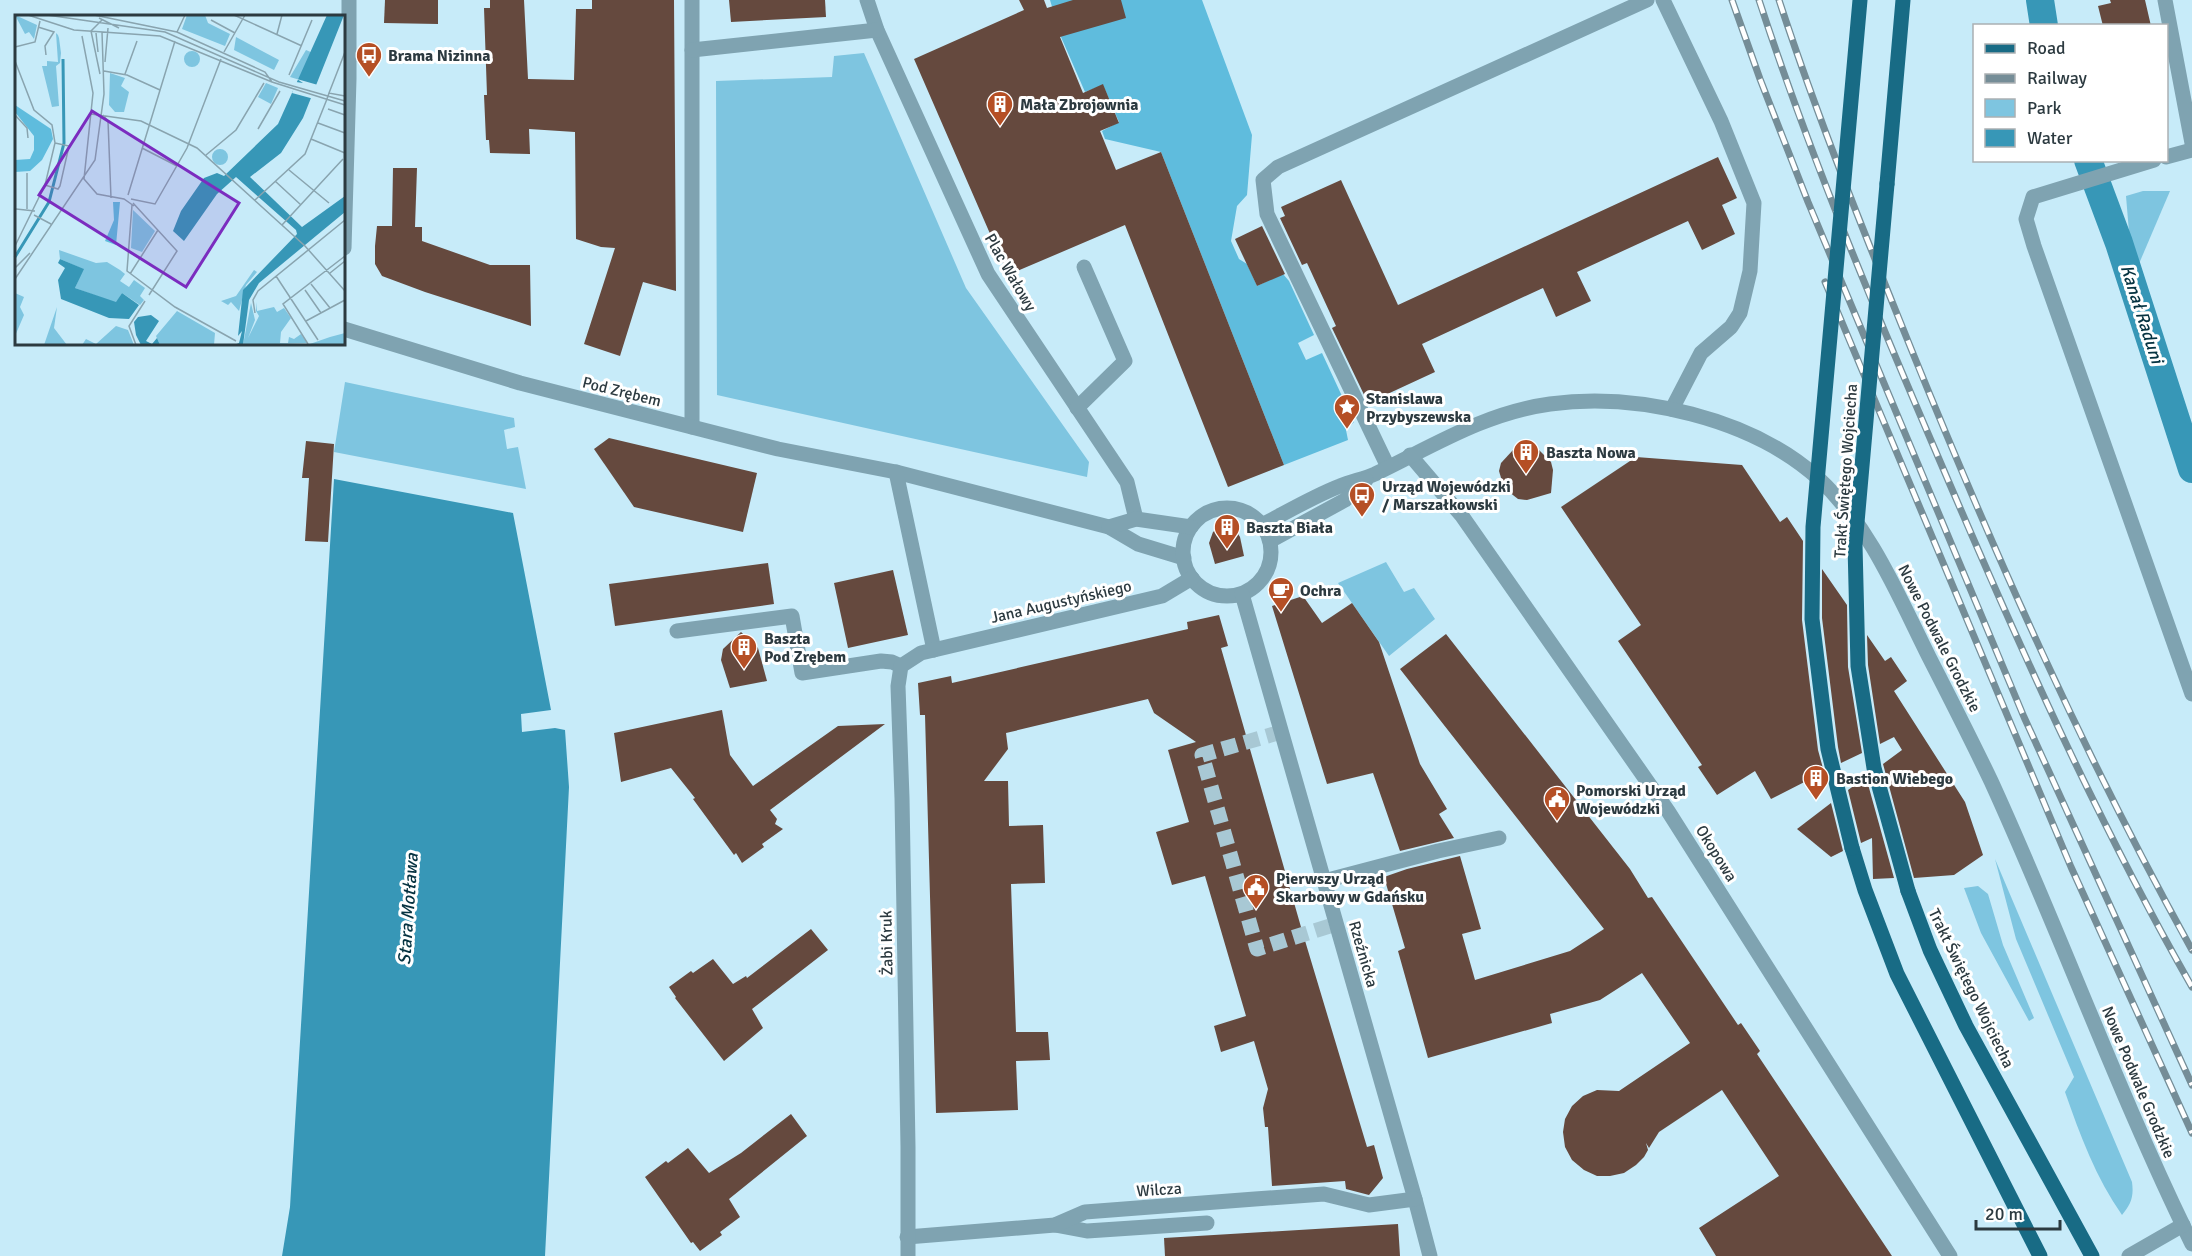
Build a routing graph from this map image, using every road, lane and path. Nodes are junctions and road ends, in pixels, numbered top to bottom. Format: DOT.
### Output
graph roads {
  1 [pos="349,0"];
  2 [pos="692,0"];
  3 [pos="867,0"];
  4 [pos="1647,0"];
  5 [pos="1663,0"];
  6 [pos="1860,0"];
  7 [pos="1903,0"];
  8 [pos="2165,0"];
  9 [pos="877,30"];
  10 [pos="692,50"];
  11 [pos="2192,143"];
  12 [pos="2192,150"];
  13 [pos="2168,156"];
  14 [pos="2146,162"];
  15 [pos="345,214"];
  16 [pos="1084,267"];
  17 [pos="345,329"];
  18 [pos="1077,408"];
  19 [pos="1672,409"];
  20 [pos="692,427"];
  21 [pos="1410,455"];
  22 [pos="1388,467"];
  23 [pos="896,472"];
  24 [pos="1371,476"];
  25 [pos="1136,519"];
  26 [pos="1262,525"];
  27 [pos="1109,527"];
  28 [pos="1191,527"];
  29 [pos="1270,541"];
  30 [pos="1184,558"];
  31 [pos="1192,578"];
  32 [pos="1242,594"];
  33 [pos="677,631"];
  34 [pos="934,650"];
  35 [pos="901,666"];
  36 [pos="2192,694"];
  37 [pos="1499,838"];
  38 [pos="1324,882"];
  39 [pos="1415,1199"];
  40 [pos="1207,1223"];
  41 [pos="1055,1225"];
  42 [pos="2183,1225"];
  43 [pos="907,1237"];
  44 [pos="2192,1244"];
  45 [pos="908,1256"];
  46 [pos="1430,1256"];
  47 [pos="1950,1256"];
  48 [pos="2040,1256"];
  49 [pos="2092,1256"];
  50 [pos="2129,1256"];
  1 -- 15 [label="street"];
  2 -- 10 [label="street"];
  3 -- 9 [label="street, Plac Wałowy"];
  4 -- 22 [label="street"];
  5 -- 19 [label="street"];
  6 -- 48 [label="main road, Trakt Świętego Wojciecha, bridge"];
  7 -- 49 [label="main road, Trakt Świętego Wojciecha, bridge"];
  8 -- 11 [label="street"];
  9 -- 10 [label="street"];
  9 -- 18 [label="street, Plac Wałowy"];
  10 -- 20 [label="street"];
  12 -- 13 [label="street"];
  14 -- 36 [label="street"];
  16 -- 18 [label="street"];
  17 -- 20 [label="street, Pod Zrębem"];
  18 -- 25 [label="street, Plac Wałowy"];
  19 -- 21 [label="street, Nowe Podwale Grodzkie"];
  19 -- 42 [label="street, Nowe Podwale Grodzkie"];
  20 -- 23 [label="street, Pod Zrębem"];
  21 -- 22 [label="street"];
  21 -- 47 [label="street, Okopowa"];
  22 -- 24 [label="street"];
  23 -- 27 [label="street, Pod Zrębem"];
  23 -- 34 [label="street"];
  24 -- 26 [label="street"];
  24 -- 29 [label="street"];
  25 -- 27 [label="street"];
  25 -- 28 [label="street"];
  26 -- 28 [label="street"];
  26 -- 29 [label="street"];
  27 -- 30 [label="street, Pod Zrębem"];
  28 -- 30 [label="street"];
  29 -- 32 [label="street"];
  30 -- 31 [label="street"];
  31 -- 32 [label="street"];
  31 -- 34 [label="street, Jana Augustyńskiego"];
  32 -- 38 [label="street, Rzeźnicka"];
  33 -- 35 [label="street"];
  34 -- 35 [label="street"];
  35 -- 43 [label="street, Żabi Kruk"];
  37 -- 38 [label="street"];
  38 -- 39 [label="street, Rzeźnicka"];
  39 -- 41 [label="street, Wilcza"];
  39 -- 46 [label="street, Rzeźnicka"];
  40 -- 41 [label="street"];
  41 -- 43 [label="street, Wilcza"];
  42 -- 44 [label="street, Nowe Podwale Grodzkie"];
  42 -- 50 [label="street"];
  43 -- 45 [label="street, Żabi Kruk"];
}
